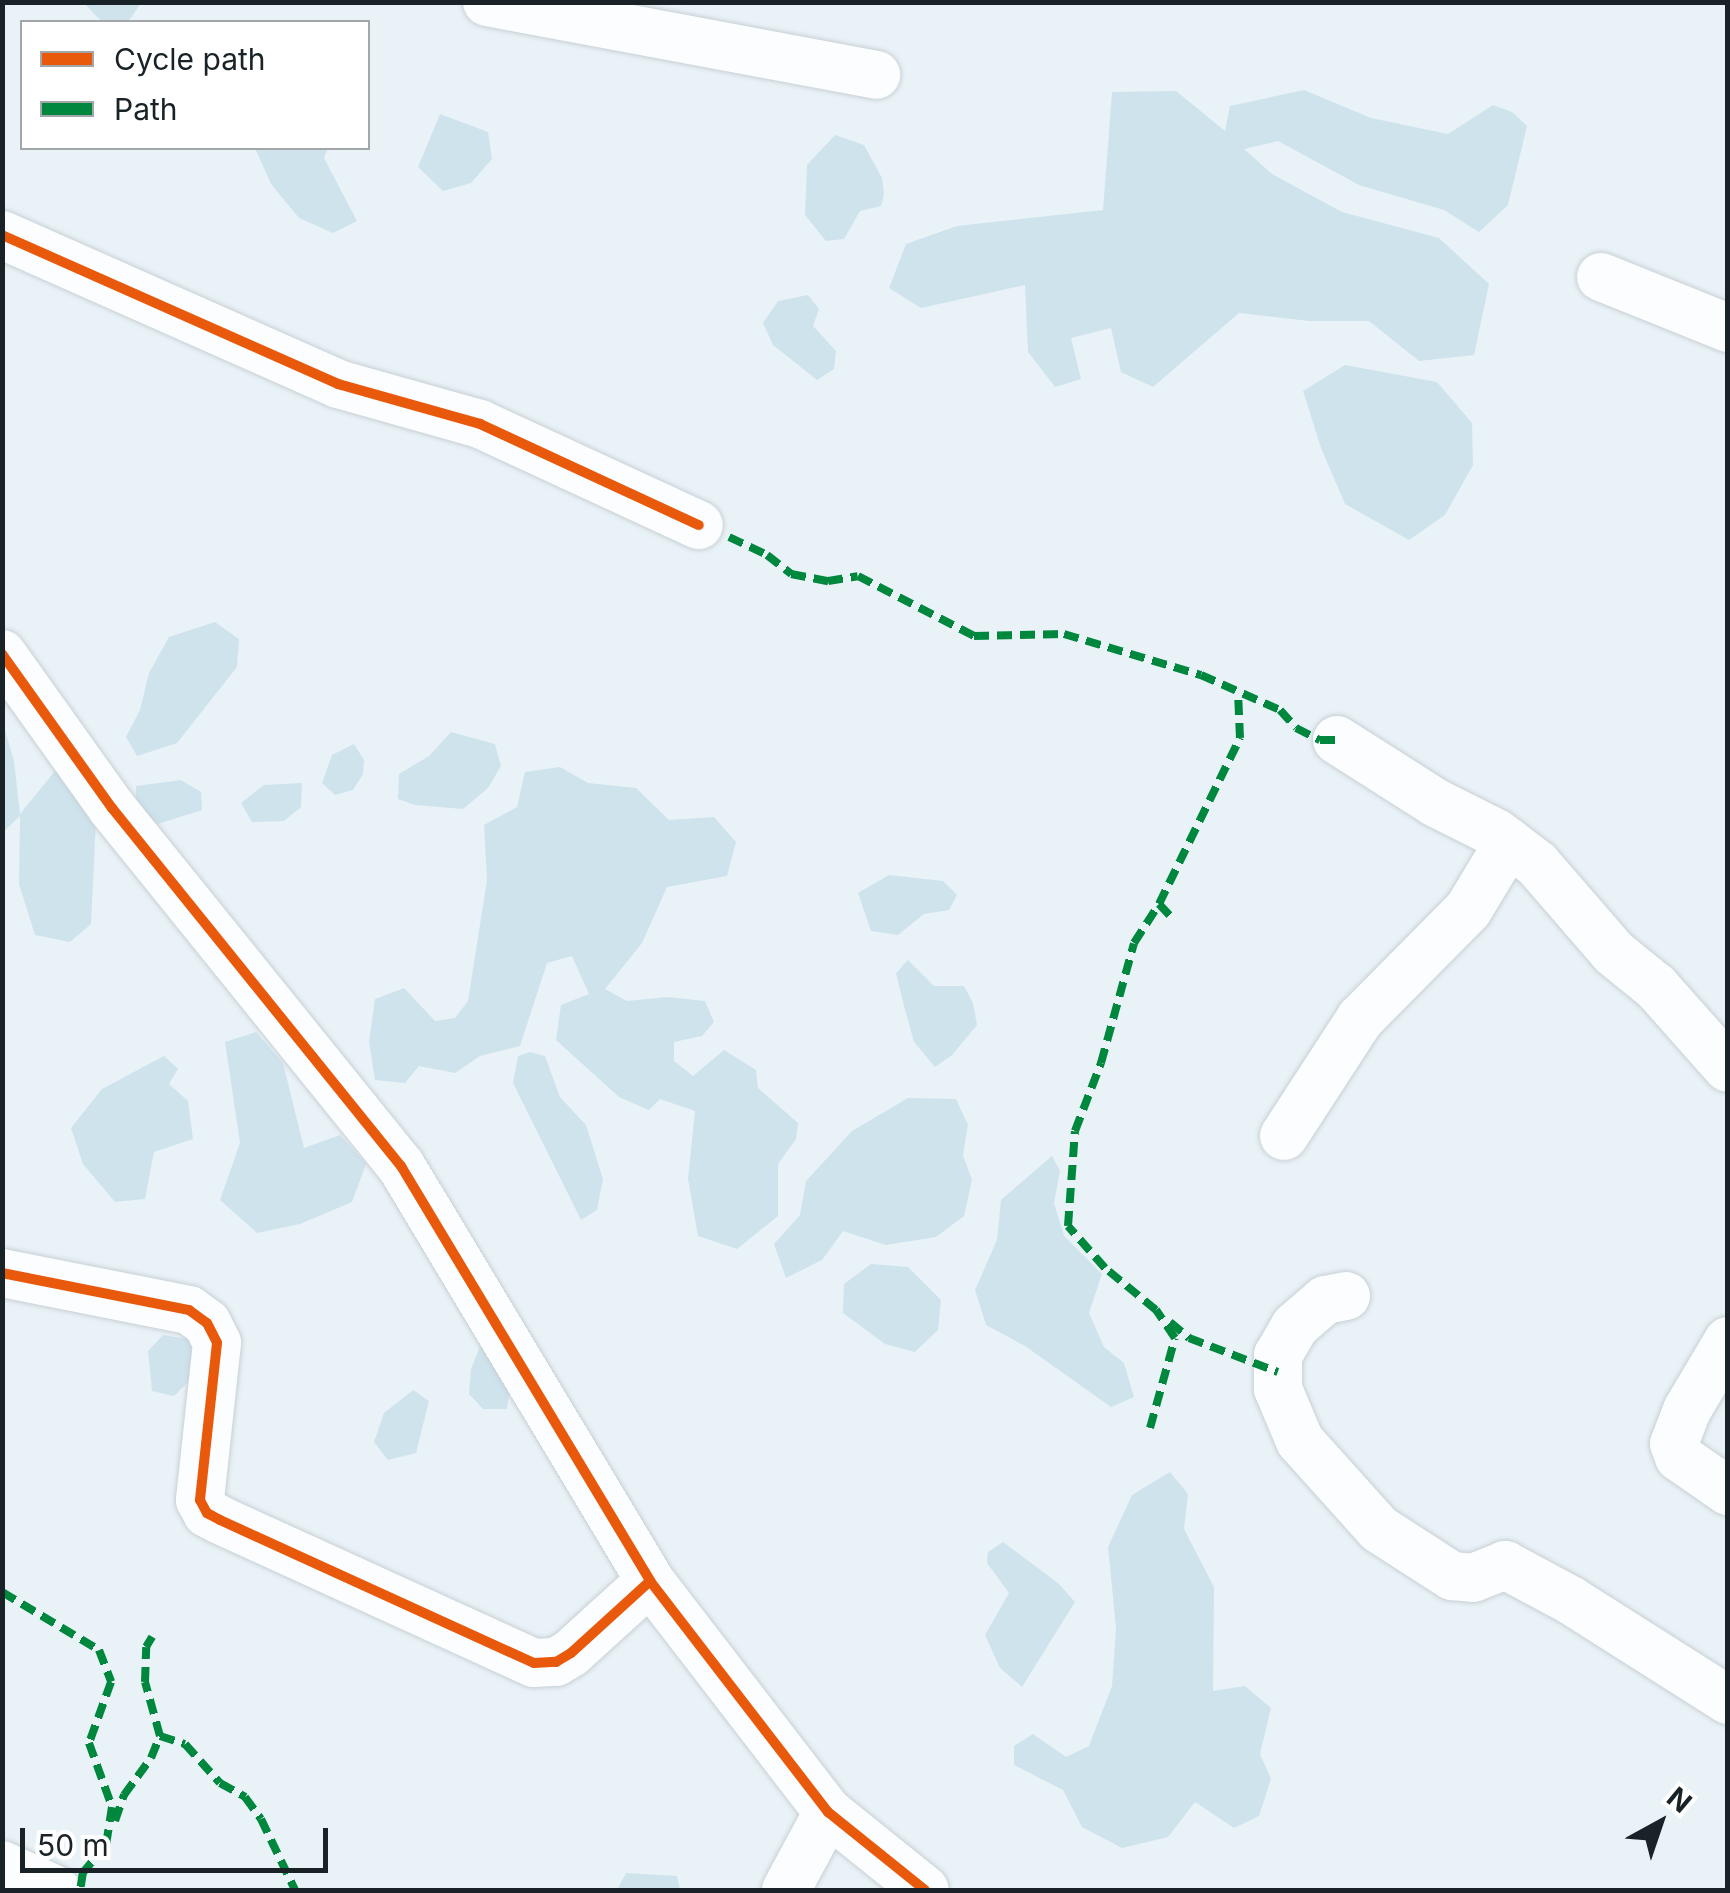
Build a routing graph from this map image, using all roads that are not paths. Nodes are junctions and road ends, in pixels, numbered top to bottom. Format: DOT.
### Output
graph roads {
  1 [pos="487,2"];
  2 [pos="876,75"];
  3 [pos="2,235"];
  4 [pos="1601,276"];
  5 [pos="1728,328"];
  6 [pos="700,525"];
  7 [pos="2,654"];
  8 [pos="1337,740"];
  9 [pos="1510,842"];
  10 [pos="1728,1068"];
  11 [pos="1284,1136"];
  12 [pos="2,1273"];
  13 [pos="1346,1296"];
  14 [pos="1728,1341"];
  15 [pos="1728,1491"];
  16 [pos="650,1580"];
  17 [pos="1728,1700"];
  18 [pos="828,1812"];
  19 [pos="2,1865"];
  20 [pos="56,1890"];
  21 [pos="786,1890"];
  22 [pos="926,1890"];
  1 -- 2 [label="street"];
  3 -- 6 [label="street"];
  4 -- 5 [label="street"];
  7 -- 16 [label="street"];
  8 -- 9 [label="street"];
  9 -- 10 [label="street"];
  9 -- 11 [label="street"];
  12 -- 16 [label="street"];
  13 -- 17 [label="street"];
  14 -- 15 [label="street"];
  16 -- 18 [label="street"];
  18 -- 21 [label="street"];
  18 -- 22 [label="street"];
  19 -- 20 [label="street"];
}
